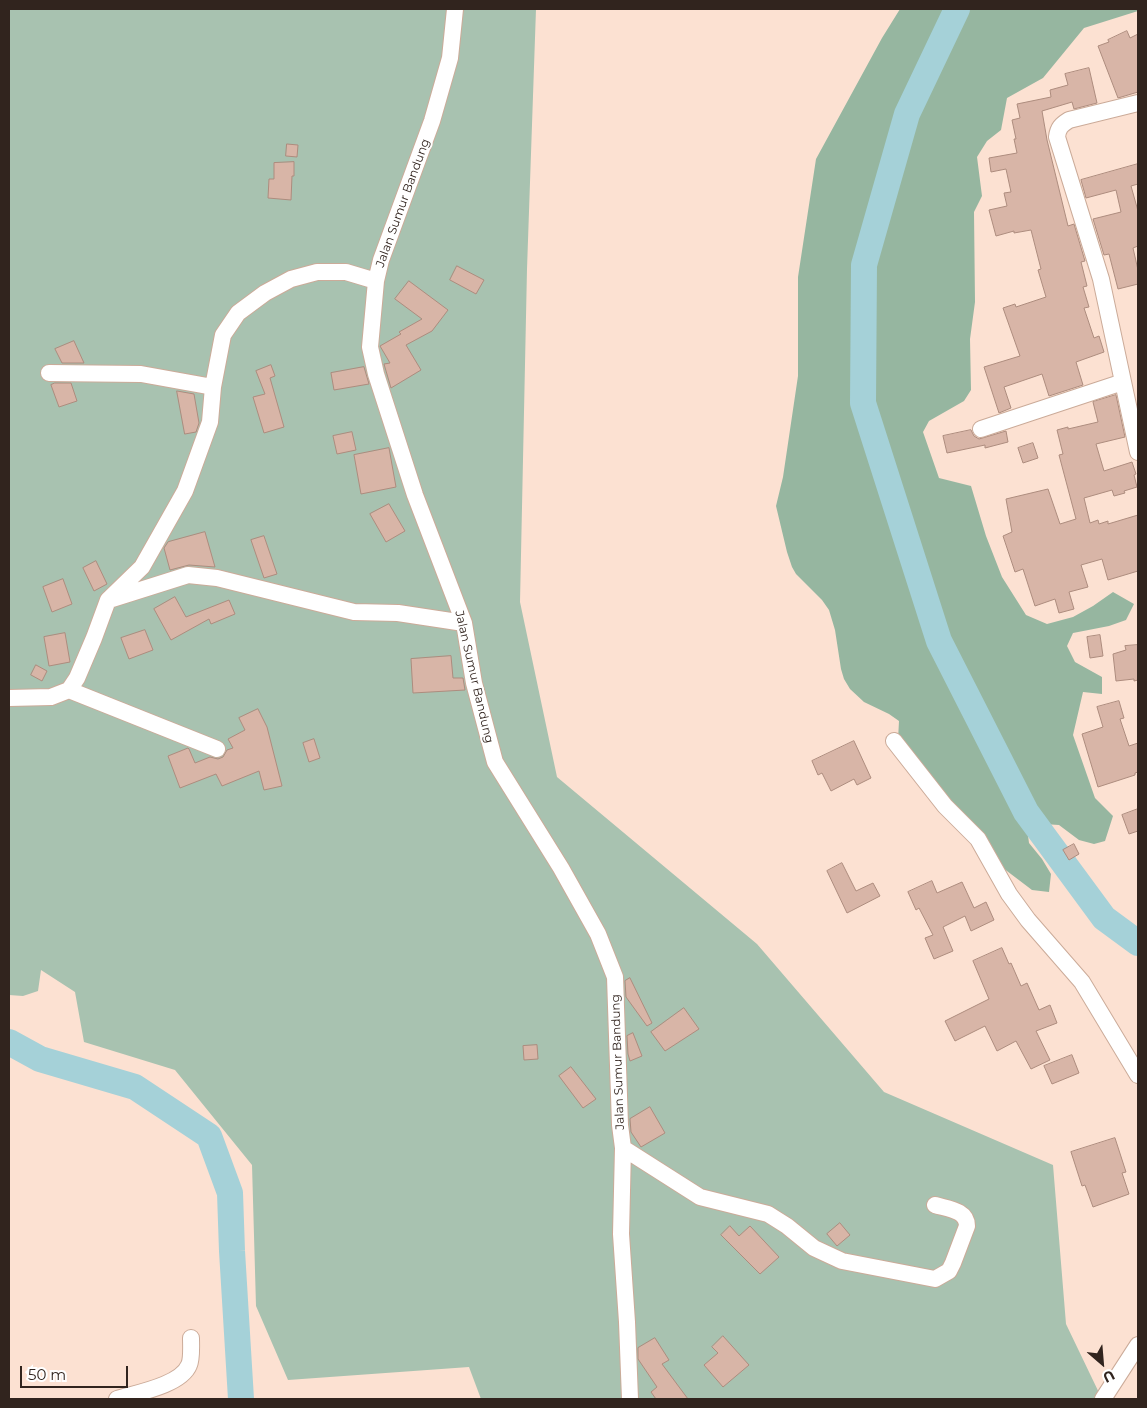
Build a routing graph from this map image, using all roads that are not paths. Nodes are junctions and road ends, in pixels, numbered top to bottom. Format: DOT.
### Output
graph roads {
  1 [pos="454,9"];
  2 [pos="1138,104"];
  3 [pos="376,281"];
  4 [pos="49,373"];
  5 [pos="1124,382"];
  6 [pos="213,386"];
  7 [pos="981,429"];
  8 [pos="1138,452"];
  9 [pos="108,600"];
  10 [pos="464,623"];
  11 [pos="69,690"];
  12 [pos="9,698"];
  13 [pos="894,741"];
  14 [pos="217,749"];
  15 [pos="1138,1075"];
  16 [pos="623,1148"];
  17 [pos="935,1205"];
  18 [pos="191,1338"];
  19 [pos="1138,1345"];
  20 [pos="117,1399"];
  21 [pos="630,1399"];
  22 [pos="1103,1399"];
  1 -- 3 [label="street, Jalan Sumur Bandung"];
  2 -- 5 [label="street"];
  3 -- 6 [label="street"];
  3 -- 10 [label="street, Jalan Sumur Bandung"];
  4 -- 6 [label="street"];
  5 -- 7 [label="street"];
  5 -- 8 [label="street"];
  6 -- 9 [label="street"];
  9 -- 10 [label="street"];
  9 -- 11 [label="street"];
  10 -- 16 [label="street, Jalan Sumur Bandung"];
  11 -- 12 [label="street"];
  11 -- 14 [label="street"];
  13 -- 15 [label="street"];
  16 -- 17 [label="street"];
  16 -- 21 [label="street, Jalan Sumur Bandung"];
  18 -- 20 [label="street"];
  19 -- 22 [label="street"];
}
